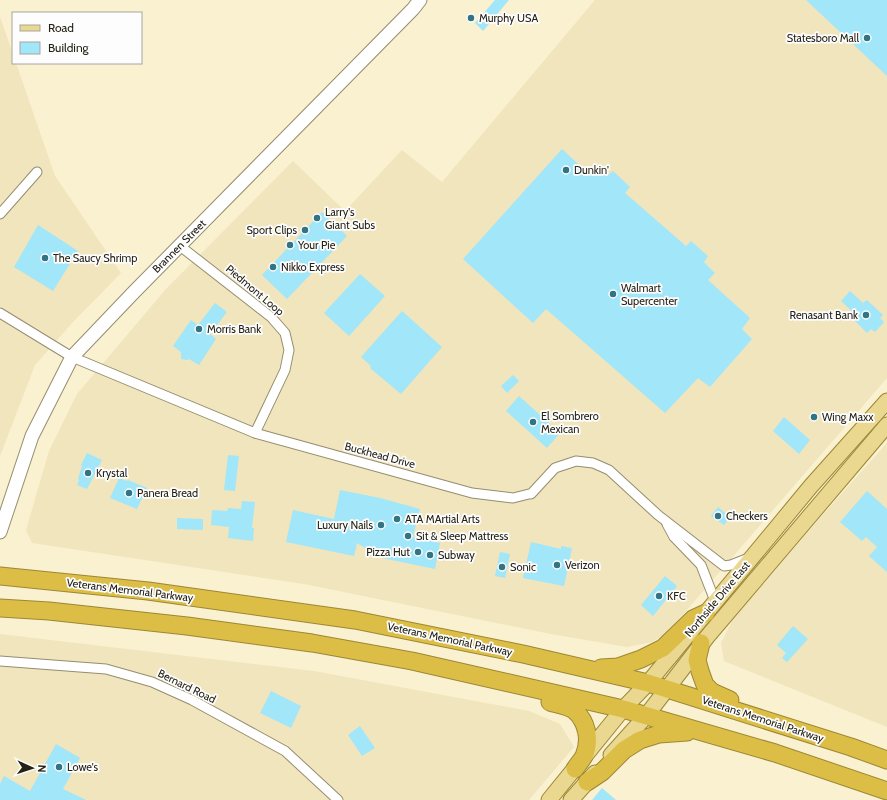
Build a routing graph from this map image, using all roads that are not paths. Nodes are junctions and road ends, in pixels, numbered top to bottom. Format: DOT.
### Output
graph roads {
  1 [pos="420,0"];
  2 [pos="37,172"];
  3 [pos="0,214"];
  4 [pos="180,246"];
  5 [pos="0,313"];
  6 [pos="72,357"];
  7 [pos="887,401"];
  8 [pos="887,425"];
  9 [pos="255,433"];
  10 [pos="664,520"];
  11 [pos="0,532"];
  12 [pos="752,557"];
  13 [pos="0,576"];
  14 [pos="710,607"];
  15 [pos="0,608"];
  16 [pos="702,643"];
  17 [pos="0,661"];
  18 [pos="412,661"];
  19 [pos="586,668"];
  20 [pos="648,683"];
  21 [pos="666,688"];
  22 [pos="623,709"];
  23 [pos="646,716"];
  24 [pos="705,733"];
  25 [pos="887,754"];
  26 [pos="887,760"];
  27 [pos="575,768"];
  28 [pos="587,782"];
  29 [pos="887,791"];
  30 [pos="338,800"];
  31 [pos="549,800"];
  32 [pos="572,800"];
  1 -- 4 [label="street, Brannen Street"];
  2 -- 3 [label="street"];
  4 -- 6 [label="street, Brannen Street"];
  4 -- 9 [label="street, Piedmont Loop"];
  5 -- 6 [label="street, Buckhead Drive"];
  6 -- 9 [label="street, Buckhead Drive"];
  6 -- 11 [label="street, Brannen Street"];
  7 -- 12 [label="main road, Northside Drive East"];
  8 -- 16 [label="main road, Northside Drive East"];
  9 -- 10 [label="street, Buckhead Drive"];
  10 -- 12 [label="street, Buckhead Drive"];
  10 -- 14 [label="street, Buckhead Drive"];
  12 -- 14 [label="main road, Northside Drive East"];
  13 -- 19 [label="highway, Veterans Memorial Parkway"];
  14 -- 19 [label="highway"];
  14 -- 20 [label="main road, Northside Drive East"];
  15 -- 18 [label="highway"];
  16 -- 21 [label="main road, Northside Drive East"];
  16 -- 25 [label="highway"];
  17 -- 30 [label="street, Bernard Road"];
  18 -- 22 [label="highway"];
  18 -- 27 [label="highway"];
  19 -- 20 [label="highway, Veterans Memorial Parkway"];
  20 -- 21 [label="highway, Veterans Memorial Parkway"];
  20 -- 22 [label="main road, Northside Drive East"];
  21 -- 23 [label="main road, Northside Drive East"];
  21 -- 26 [label="highway, Veterans Memorial Parkway"];
  22 -- 23 [label="highway"];
  22 -- 27 [label="main road, Northside Drive East"];
  23 -- 24 [label="highway"];
  23 -- 28 [label="main road, Northside Drive East"];
  24 -- 28 [label="highway"];
  24 -- 29 [label="highway"];
  27 -- 31 [label="main road, Northside Drive East"];
  28 -- 32 [label="main road, Northside Drive East"];
}
